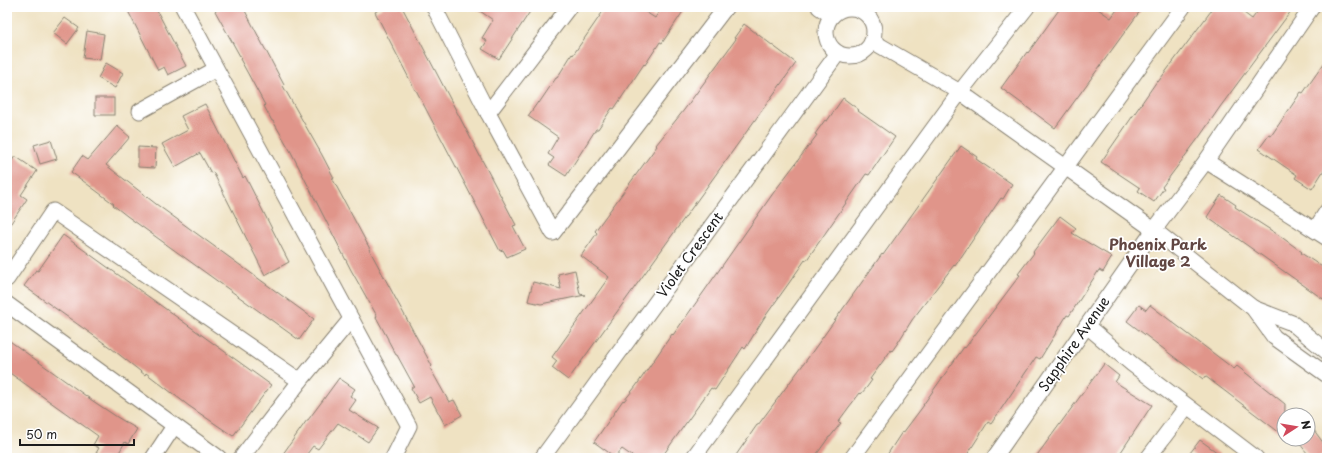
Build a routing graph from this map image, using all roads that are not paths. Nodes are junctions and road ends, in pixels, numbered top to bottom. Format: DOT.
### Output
graph roads {
  1 [pos="183,7"];
  2 [pos="434,7"];
  3 [pos="569,7"];
  4 [pos="726,7"];
  5 [pos="820,7"];
  6 [pos="1027,7"];
  7 [pos="1183,7"];
  8 [pos="1312,7"];
  9 [pos="864,9"];
  10 [pos="832,16"];
  11 [pos="872,41"];
  12 [pos="838,53"];
  13 [pos="216,69"];
  14 [pos="960,92"];
  15 [pos="140,111"];
  16 [pos="488,113"];
  17 [pos="1206,161"];
  18 [pos="1066,167"];
  19 [pos="1327,211"];
  20 [pos="1154,230"];
  21 [pos="1321,234"];
  22 [pos="7,279"];
  23 [pos="7,304"];
  24 [pos="1253,308"];
  25 [pos="351,319"];
  26 [pos="1087,326"];
  27 [pos="1327,352"];
  28 [pos="1327,375"];
  29 [pos="300,381"];
  30 [pos="1187,406"];
  31 [pos="174,426"];
  32 [pos="153,458"];
  33 [pos="219,458"];
  34 [pos="241,458"];
  35 [pos="393,458"];
  36 [pos="542,458"];
  37 [pos="694,458"];
  38 [pos="852,458"];
  39 [pos="994,458"];
  40 [pos="1148,458"];
  41 [pos="1256,458"];
  1 -- 13 [label="street"];
  2 -- 16 [label="street"];
  3 -- 16 [label="street"];
  4 -- 16 [label="street"];
  5 -- 10 [label="street"];
  6 -- 14 [label="street"];
  7 -- 18 [label="street"];
  8 -- 17 [label="street, Sapphire Avenue"];
  9 -- 10 [label="street"];
  9 -- 11 [label="street"];
  10 -- 12 [label="street"];
  11 -- 12 [label="street"];
  11 -- 14 [label="street"];
  12 -- 36 [label="street, Violet Crescent"];
  13 -- 15 [label="street"];
  13 -- 25 [label="street"];
  14 -- 18 [label="street"];
  14 -- 37 [label="street"];
  17 -- 20 [label="street, Sapphire Avenue"];
  17 -- 21 [label="street"];
  18 -- 20 [label="street"];
  18 -- 38 [label="street"];
  19 -- 21 [label="street"];
  20 -- 24 [label="street"];
  20 -- 26 [label="street, Sapphire Avenue"];
  22 -- 29 [label="street"];
  23 -- 31 [label="street"];
  24 -- 27 [label="street"];
  24 -- 28 [label="street"];
  25 -- 29 [label="street"];
  25 -- 35 [label="street"];
  26 -- 30 [label="street"];
  26 -- 39 [label="street, Sapphire Avenue"];
  29 -- 34 [label="street"];
  30 -- 40 [label="street"];
  30 -- 41 [label="street"];
  31 -- 32 [label="street"];
  31 -- 33 [label="street"];
}
